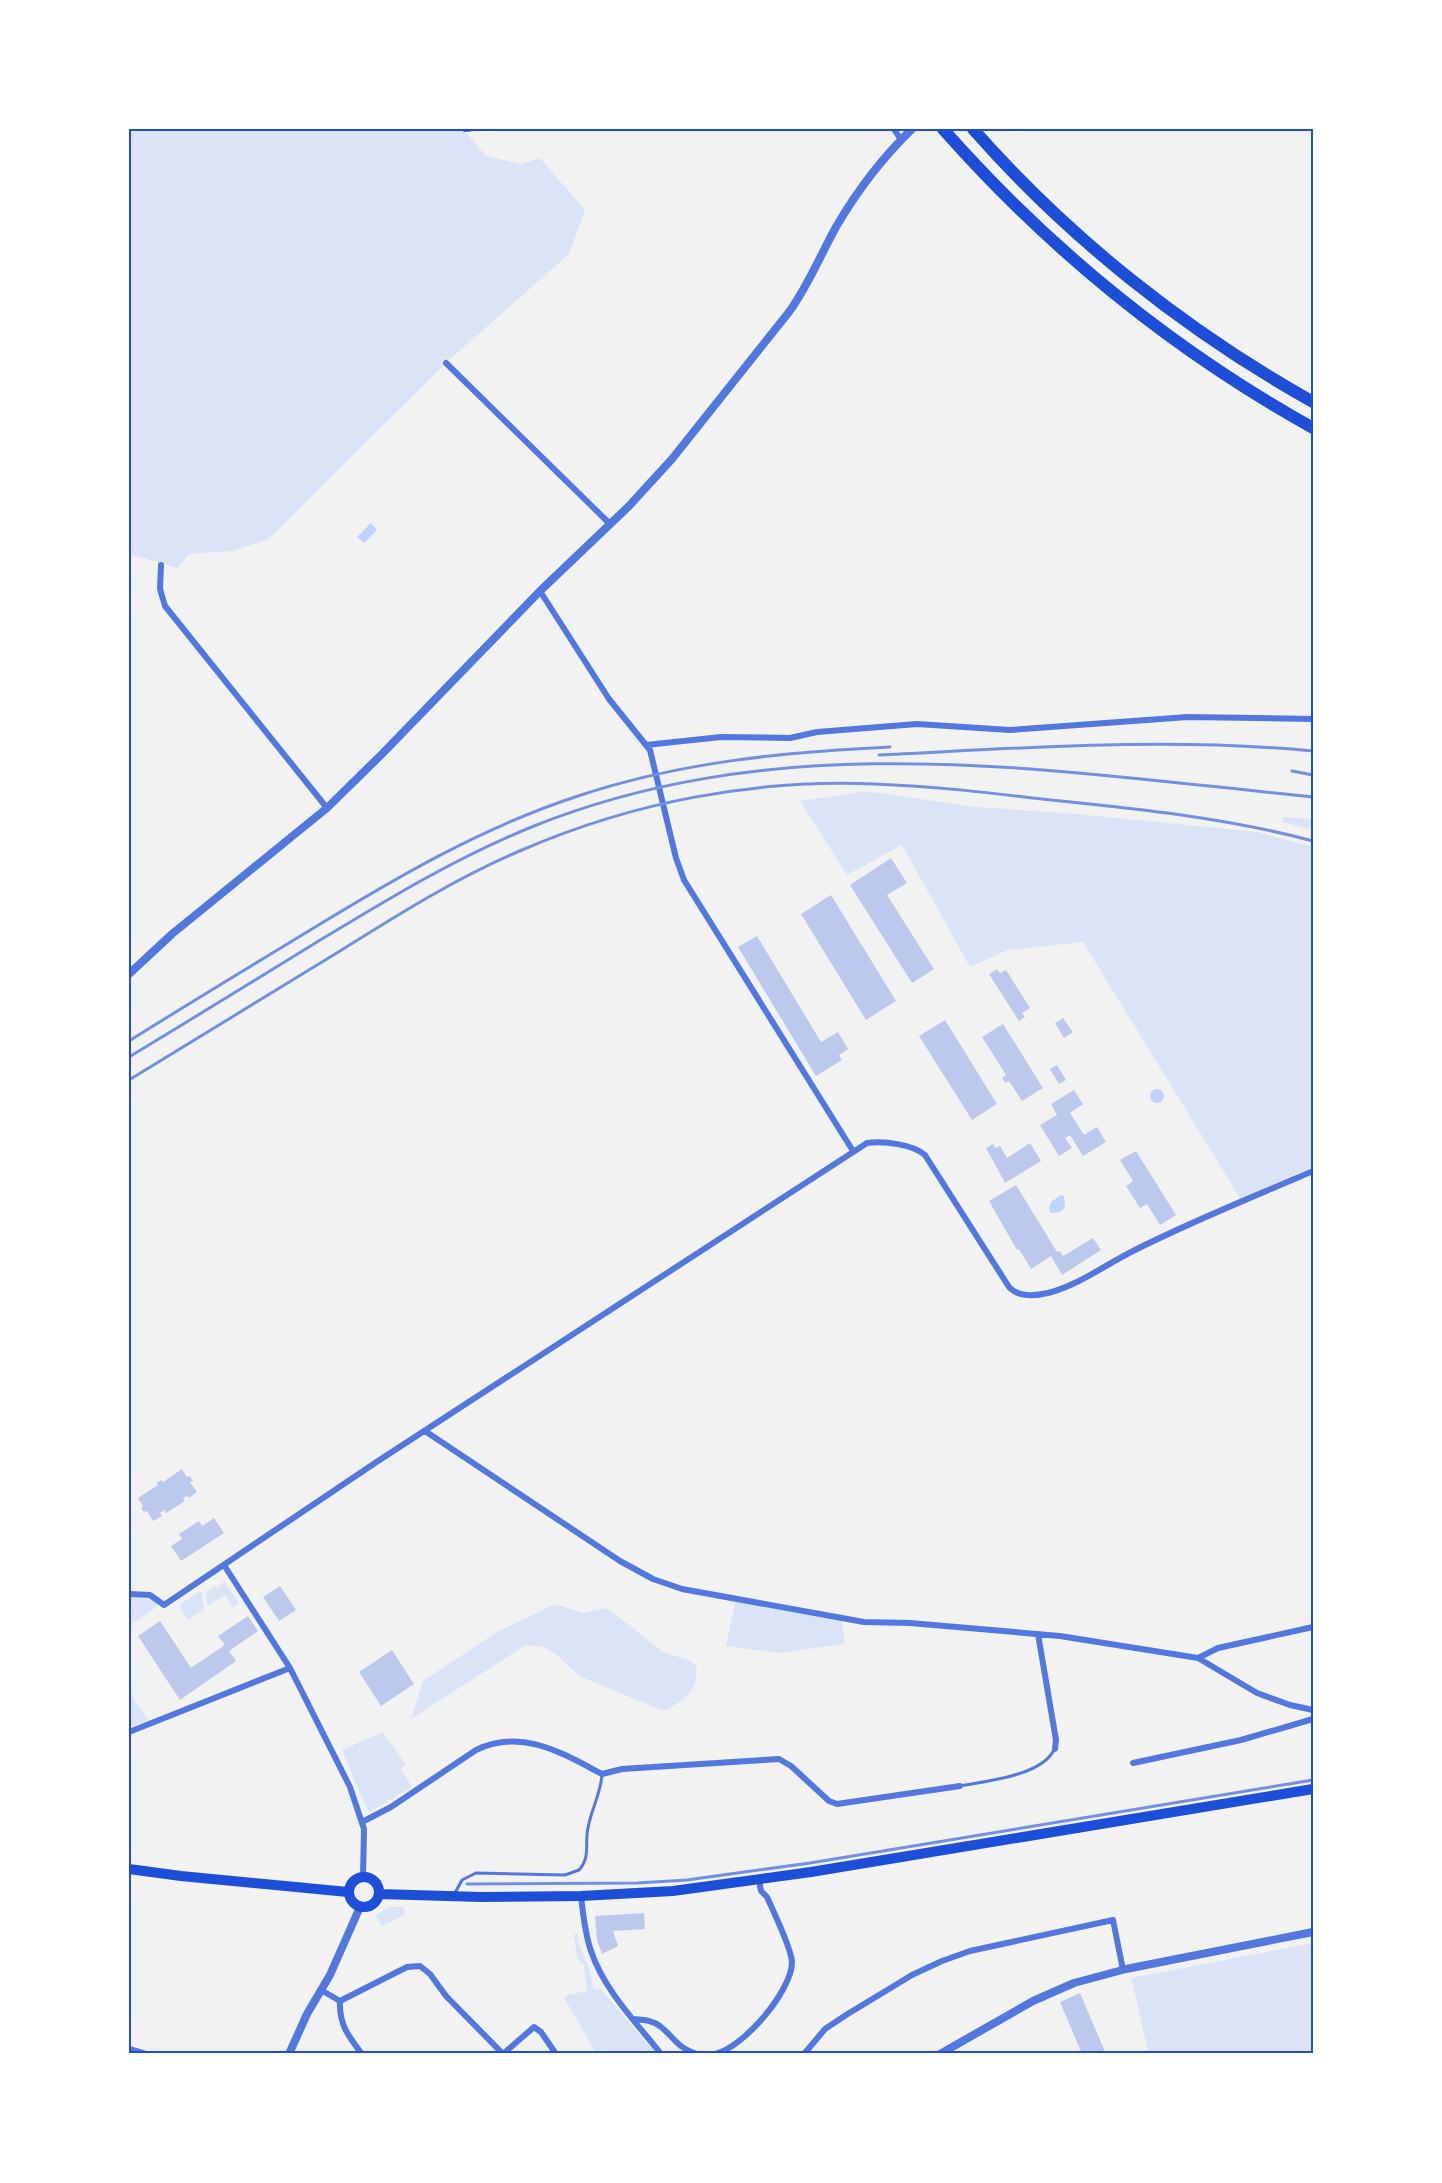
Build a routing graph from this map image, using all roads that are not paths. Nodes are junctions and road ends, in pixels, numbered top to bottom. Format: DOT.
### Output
graph roads {
  1 [pos="894,129"];
  2 [pos="912,129"];
  3 [pos="943,129"];
  4 [pos="973,129"];
  5 [pos="901,140"];
  6 [pos="446,363"];
  7 [pos="1313,402"];
  8 [pos="1313,428"];
  9 [pos="610,524"];
  10 [pos="161,565"];
  11 [pos="540,591"];
  12 [pos="1313,718"];
  13 [pos="646,745"];
  14 [pos="327,808"];
  15 [pos="129,974"];
  16 [pos="853,1151"];
  17 [pos="1313,1171"];
  18 [pos="425,1431"];
  19 [pos="225,1565"];
  20 [pos="129,1594"];
  21 [pos="1313,1627"];
  22 [pos="1038,1634"];
  23 [pos="1198,1658"];
  24 [pos="290,1668"];
  25 [pos="1313,1710"];
  26 [pos="1313,1719"];
  27 [pos="129,1732"];
  28 [pos="1055,1749"];
  29 [pos="1133,1763"];
  30 [pos="602,1774"];
  31 [pos="960,1786"];
  32 [pos="1313,1789"];
  33 [pos="362,1822"];
  34 [pos="129,1869"];
  35 [pos="363,1877"];
  36 [pos="759,1880"];
  37 [pos="348,1892"];
  38 [pos="379,1894"];
  39 [pos="453,1896"];
  40 [pos="580,1896"];
  41 [pos="360,1907"];
  42 [pos="1313,1932"];
  43 [pos="1123,1970"];
  44 [pos="321,1990"];
  45 [pos="339,2001"];
  46 [pos="633,2019"];
  47 [pos="129,2049"];
  48 [pos="146,2054"];
  49 [pos="289,2054"];
  50 [pos="362,2054"];
  51 [pos="503,2054"];
  52 [pos="556,2054"];
  53 [pos="661,2054"];
  54 [pos="697,2054"];
  55 [pos="715,2054"];
  56 [pos="804,2054"];
  57 [pos="940,2054"];
  1 -- 5 [label="street"];
  2 -- 5 [label="street"];
  3 -- 8 [label="highway"];
  4 -- 7 [label="highway"];
  5 -- 9 [label="street"];
  6 -- 9 [label="street"];
  9 -- 11 [label="street"];
  10 -- 14 [label="street"];
  11 -- 13 [label="street"];
  11 -- 14 [label="street"];
  12 -- 13 [label="street"];
  13 -- 16 [label="street"];
  14 -- 15 [label="street"];
  16 -- 17 [label="street"];
  16 -- 18 [label="street"];
  18 -- 19 [label="street"];
  18 -- 22 [label="street"];
  19 -- 20 [label="street"];
  19 -- 24 [label="street"];
  21 -- 23 [label="street"];
  22 -- 23 [label="street"];
  22 -- 28 [label="street"];
  23 -- 25 [label="street"];
  24 -- 27 [label="street"];
  24 -- 33 [label="street"];
  26 -- 29 [label="street"];
  28 -- 31 [label="lane"];
  30 -- 31 [label="street"];
  30 -- 33 [label="street"];
  30 -- 39 [label="lane"];
  32 -- 36 [label="main road"];
  33 -- 35 [label="street"];
  34 -- 37 [label="main road"];
  35 -- 37 [label="main road"];
  35 -- 38 [label="main road"];
  36 -- 40 [label="main road"];
  36 -- 55 [label="street"];
  37 -- 41 [label="main road"];
  38 -- 39 [label="main road"];
  38 -- 41 [label="main road"];
  39 -- 40 [label="main road"];
  40 -- 46 [label="street"];
  41 -- 44 [label="street"];
  42 -- 43 [label="street"];
  43 -- 56 [label="street"];
  43 -- 57 [label="street"];
  44 -- 45 [label="street"];
  44 -- 49 [label="street"];
  45 -- 50 [label="street"];
  45 -- 51 [label="street"];
  46 -- 53 [label="street"];
  46 -- 54 [label="street"];
  47 -- 48 [label="street"];
  51 -- 52 [label="street"];
}
